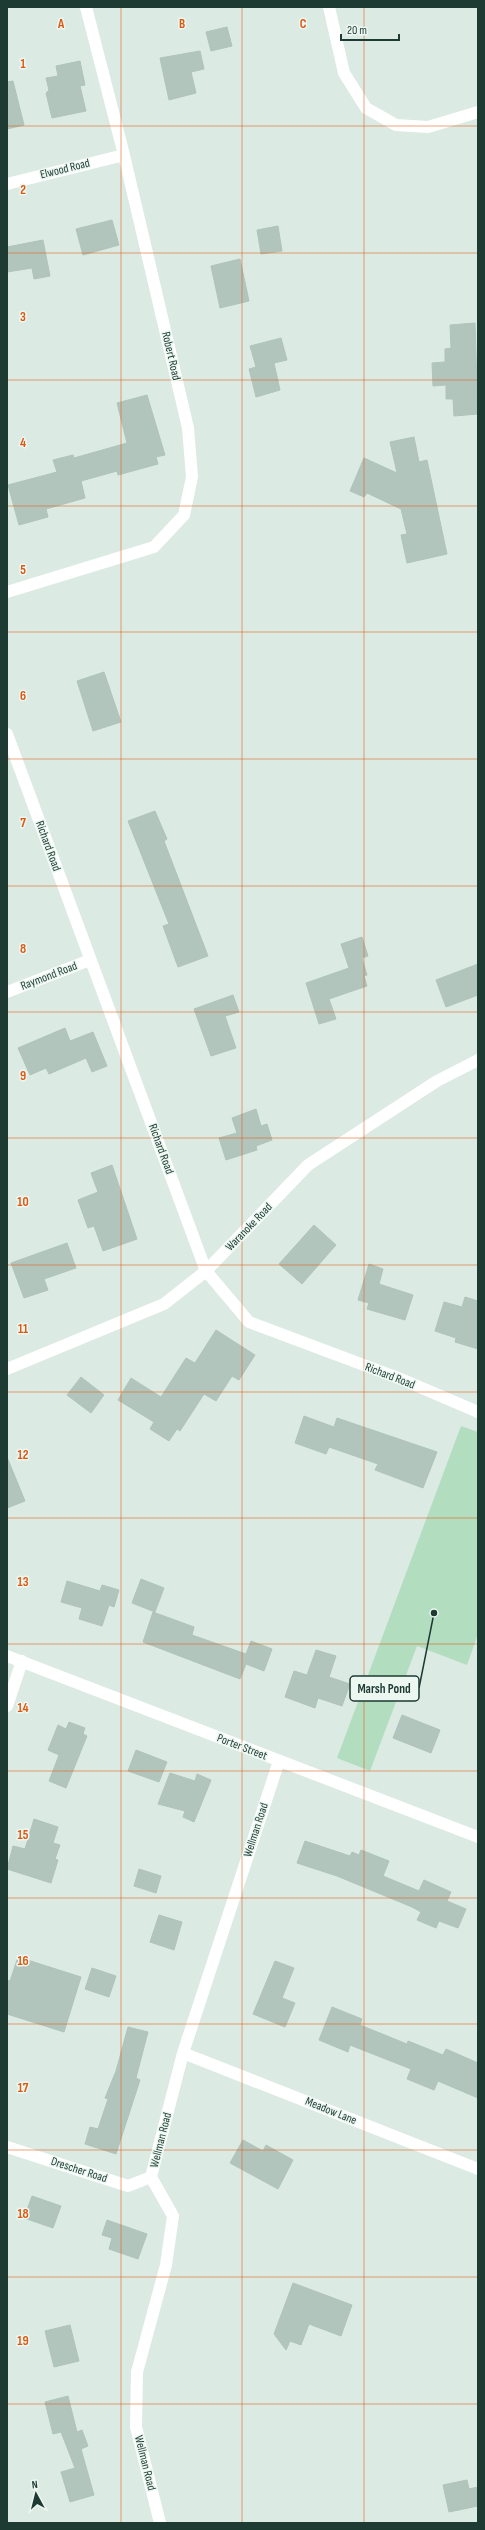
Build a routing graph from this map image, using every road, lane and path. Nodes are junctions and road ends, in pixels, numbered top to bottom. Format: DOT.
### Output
graph roads {
  1 [pos="86,7"];
  2 [pos="329,7"];
  3 [pos="478,112"];
  4 [pos="124,155"];
  5 [pos="7,184"];
  6 [pos="7,592"];
  7 [pos="7,734"];
  8 [pos="90,960"];
  9 [pos="7,992"];
  10 [pos="478,1060"];
  11 [pos="206,1271"];
  12 [pos="7,1369"];
  13 [pos="478,1412"];
  14 [pos="7,1656"];
  15 [pos="22,1661"];
  16 [pos="7,1706"];
  17 [pos="279,1761"];
  18 [pos="478,1837"];
  19 [pos="183,2053"];
  20 [pos="7,2147"];
  21 [pos="478,2170"];
  22 [pos="151,2177"];
  23 [pos="160,2523"];
  1 -- 4 [label="street, Robert Road"];
  2 -- 3 [label="street"];
  4 -- 5 [label="street, Elwood Road"];
  4 -- 6 [label="street, Robert Road"];
  7 -- 8 [label="street, Richard Road"];
  8 -- 9 [label="street, Raymond Road"];
  8 -- 11 [label="street, Richard Road"];
  10 -- 11 [label="street, Waranoke Road"];
  11 -- 12 [label="street, Waranoke Road"];
  11 -- 13 [label="street, Richard Road"];
  14 -- 15 [label="street, Porter Street"];
  15 -- 16 [label="street"];
  15 -- 17 [label="street, Porter Street"];
  17 -- 18 [label="street, Porter Street"];
  17 -- 19 [label="street, Wellman Road"];
  19 -- 21 [label="street, Meadow Lane"];
  19 -- 22 [label="street, Wellman Road"];
  20 -- 22 [label="street, Drescher Road"];
  22 -- 23 [label="street, Wellman Road"];
}
